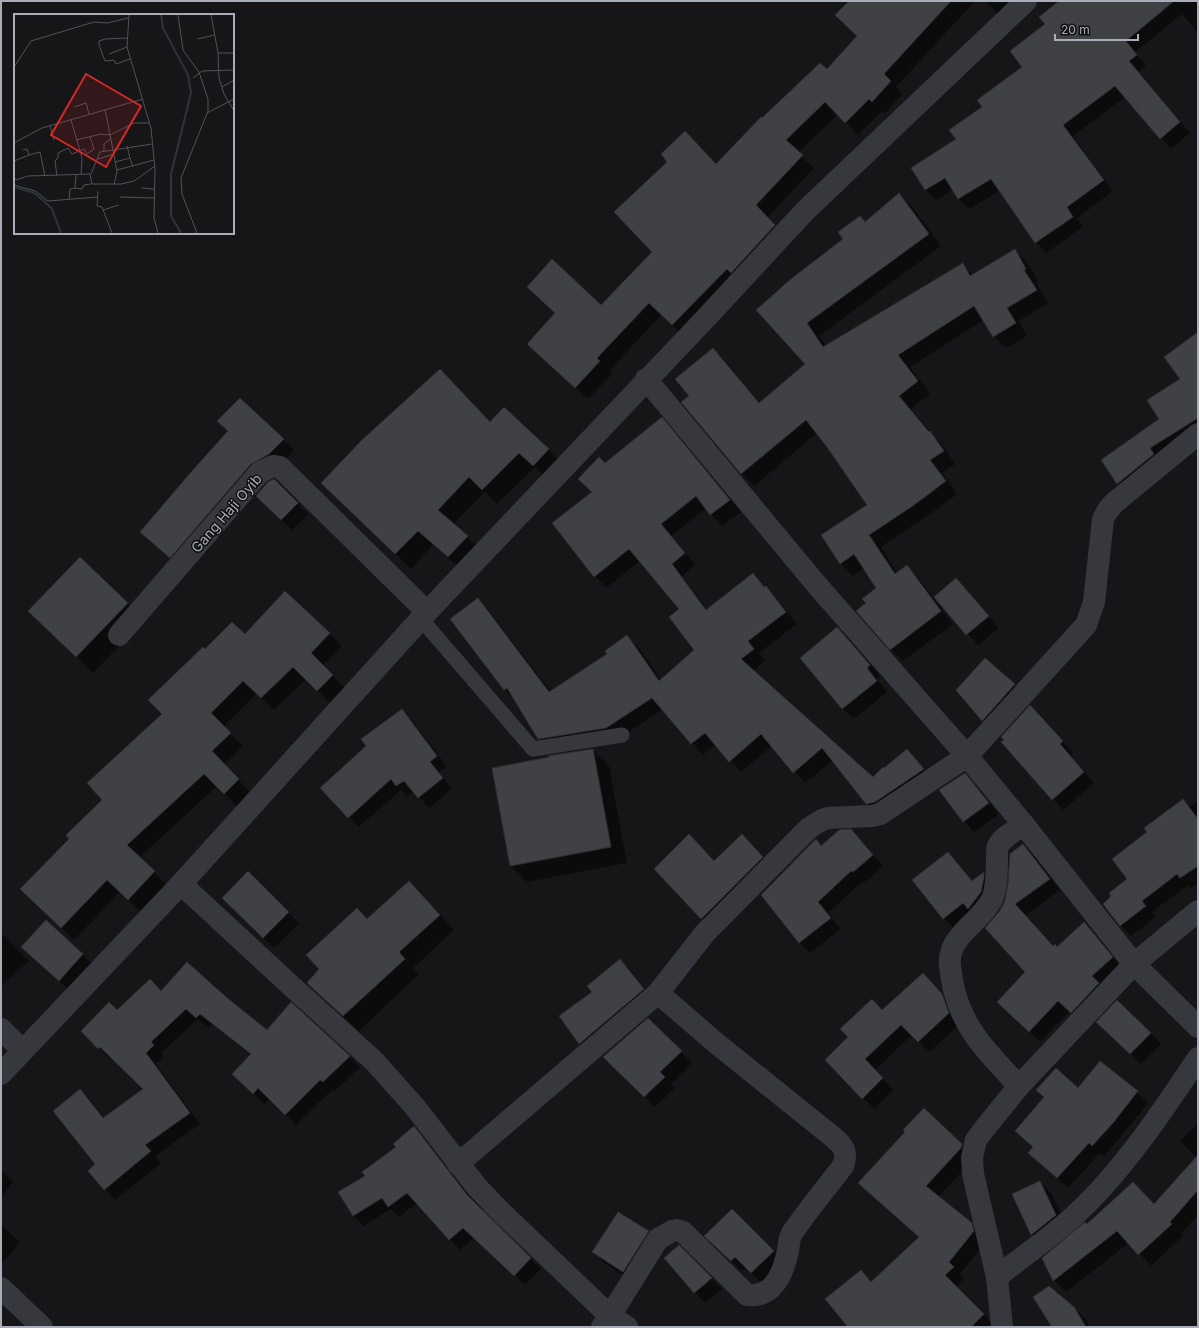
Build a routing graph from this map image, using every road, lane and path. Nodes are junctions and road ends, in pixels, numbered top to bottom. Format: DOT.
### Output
graph roads {
  1 [pos="1026,1"];
  2 [pos="646,379"];
  3 [pos="1198,434"];
  4 [pos="424,615"];
  5 [pos="119,634"];
  6 [pos="622,735"];
  7 [pos="967,756"];
  8 [pos="1024,825"];
  9 [pos="181,884"];
  10 [pos="1198,912"];
  11 [pos="1134,964"];
  12 [pos="658,993"];
  13 [pos="1198,1027"];
  14 [pos="1,1029"];
  15 [pos="23,1051"];
  16 [pos="1198,1058"];
  17 [pos="1,1074"];
  18 [pos="1019,1086"];
  19 [pos="458,1164"];
  20 [pos="997,1277"];
  21 [pos="1,1288"];
  22 [pos="613,1323"];
  23 [pos="42,1327"];
  24 [pos="1002,1327"];
  1 -- 2 [label="street"];
  2 -- 4 [label="street"];
  2 -- 7 [label="street"];
  3 -- 7 [label="street"];
  4 -- 5 [label="street, Gang Haji Oyib"];
  4 -- 6 [label="lane"];
  4 -- 9 [label="street"];
  7 -- 8 [label="street"];
  7 -- 12 [label="street"];
  8 -- 11 [label="street"];
  8 -- 18 [label="street"];
  9 -- 15 [label="street"];
  9 -- 19 [label="street"];
  10 -- 11 [label="street"];
  11 -- 13 [label="street"];
  11 -- 18 [label="street"];
  12 -- 19 [label="street"];
  12 -- 22 [label="street"];
  14 -- 15 [label="street"];
  15 -- 17 [label="street"];
  16 -- 20 [label="street"];
  18 -- 20 [label="street"];
  19 -- 22 [label="street"];
  20 -- 24 [label="street"];
  21 -- 23 [label="street"];
}
